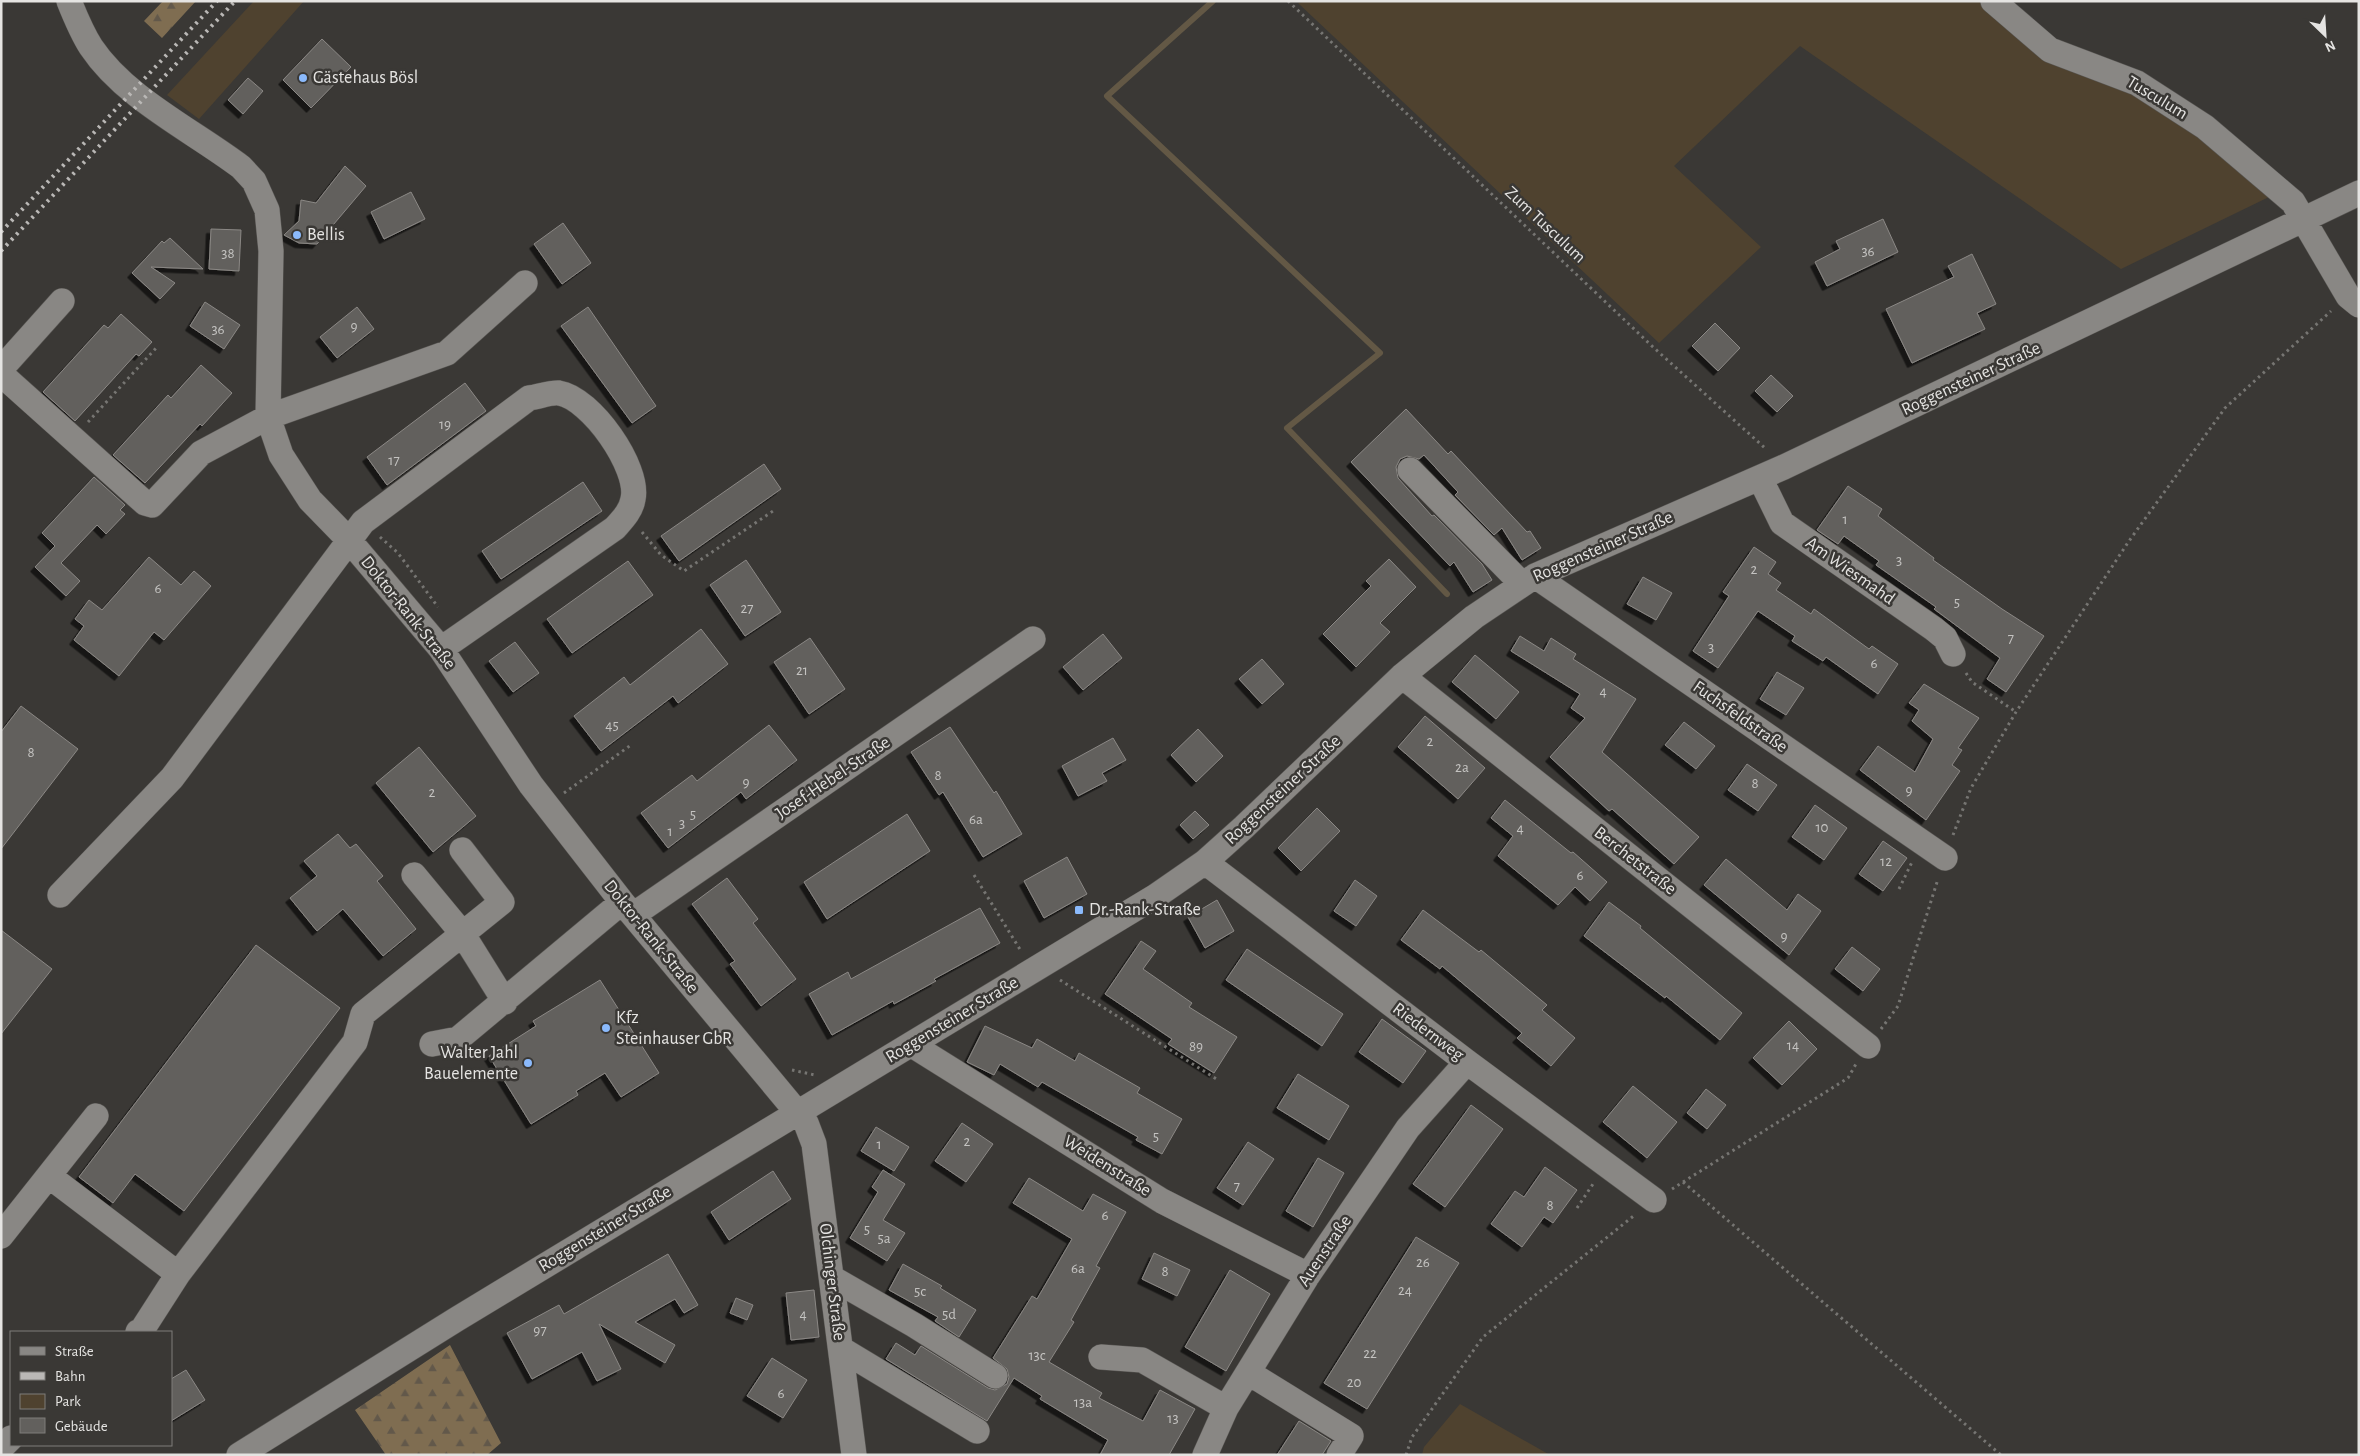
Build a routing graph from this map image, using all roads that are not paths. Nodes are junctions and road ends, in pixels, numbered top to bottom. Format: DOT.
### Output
graph roads {
  1 [pos="69,1"];
  2 [pos="1993,1"];
  3 [pos="2359,193"];
  4 [pos="2304,221"];
  5 [pos="525,283"];
  6 [pos="2353,300"];
  7 [pos="62,301"];
  8 [pos="1,369"];
  9 [pos="1,374"];
  10 [pos="268,417"];
  11 [pos="1410,470"];
  12 [pos="1760,478"];
  13 [pos="348,539"];
  14 [pos="1529,580"];
  15 [pos="1033,639"];
  16 [pos="442,649"];
  17 [pos="1953,654"];
  18 [pos="1402,676"];
  19 [pos="462,850"];
  20 [pos="1945,858"];
  21 [pos="1205,862"];
  22 [pos="414,875"];
  23 [pos="60,895"];
  24 [pos="628,909"];
  25 [pos="462,933"];
  26 [pos="505,1002"];
  27 [pos="432,1044"];
  28 [pos="912,1045"];
  29 [pos="1868,1046"];
  30 [pos="1467,1062"];
  31 [pos="798,1112"];
  32 [pos="96,1116"];
  33 [pos="49,1176"];
  34 [pos="1654,1200"];
  35 [pos="1,1236"];
  36 [pos="178,1274"];
  37 [pos="1308,1275"];
  38 [pos="832,1278"];
  39 [pos="140,1331"];
  40 [pos="841,1349"];
  41 [pos="1102,1357"];
  42 [pos="1248,1372"];
  43 [pos="994,1376"];
  44 [pos="1226,1408"];
  45 [pos="977,1431"];
  46 [pos="10,1439"];
  47 [pos="1,1448"];
  48 [pos="239,1455"];
  49 [pos="854,1455"];
  50 [pos="1205,1455"];
  51 [pos="1339,1455"];
  1 -- 10 [label="street, Doktor-Rank-Straße"];
  2 -- 4 [label="street, Tusculum"];
  3 -- 4 [label="street, Roggensteiner Straße"];
  4 -- 6 [label="street, Tusculum"];
  4 -- 12 [label="street, Roggensteiner Straße"];
  5 -- 10 [label="street"];
  7 -- 8 [label="street"];
  9 -- 10 [label="street"];
  10 -- 13 [label="street, Doktor-Rank-Straße"];
  11 -- 14 [label="street, Fuchsfeldstraße"];
  12 -- 14 [label="street, Roggensteiner Straße"];
  12 -- 17 [label="street, Am Wiesmahd"];
  13 -- 16 [label="street, Doktor-Rank-Straße"];
  13 -- 16 [label="street"];
  13 -- 23 [label="street"];
  14 -- 18 [label="street, Roggensteiner Straße"];
  14 -- 20 [label="street, Fuchsfeldstraße"];
  15 -- 24 [label="street, Josef-Hebel-Straße"];
  16 -- 24 [label="street, Doktor-Rank-Straße"];
  18 -- 21 [label="street, Roggensteiner Straße"];
  18 -- 29 [label="street, Berchetstraße"];
  19 -- 25 [label="street"];
  21 -- 28 [label="street, Roggensteiner Straße"];
  21 -- 30 [label="street, Riedernweg"];
  22 -- 25 [label="street"];
  24 -- 26 [label="street, Josef-Hebel-Straße"];
  24 -- 31 [label="street, Doktor-Rank-Straße"];
  25 -- 26 [label="street"];
  25 -- 36 [label="street"];
  26 -- 27 [label="street, Josef-Hebel-Straße"];
  28 -- 31 [label="street, Roggensteiner Straße"];
  28 -- 37 [label="street, Weidenstraße"];
  30 -- 34 [label="street, Riedernweg"];
  30 -- 37 [label="street, Auenstraße"];
  31 -- 38 [label="street, Olchinger Straße"];
  31 -- 48 [label="street, Roggensteiner Straße"];
  32 -- 33 [label="street"];
  33 -- 35 [label="street"];
  33 -- 36 [label="street"];
  36 -- 39 [label="street"];
  37 -- 42 [label="street, Auenstraße"];
  38 -- 40 [label="street, Olchinger Straße"];
  38 -- 43 [label="street"];
  40 -- 45 [label="street"];
  40 -- 49 [label="street, Olchinger Straße"];
  41 -- 44 [label="street"];
  42 -- 44 [label="street, Auenstraße"];
  42 -- 51 [label="street"];
  44 -- 50 [label="street, Auenstraße"];
  46 -- 47 [label="street"];
}
